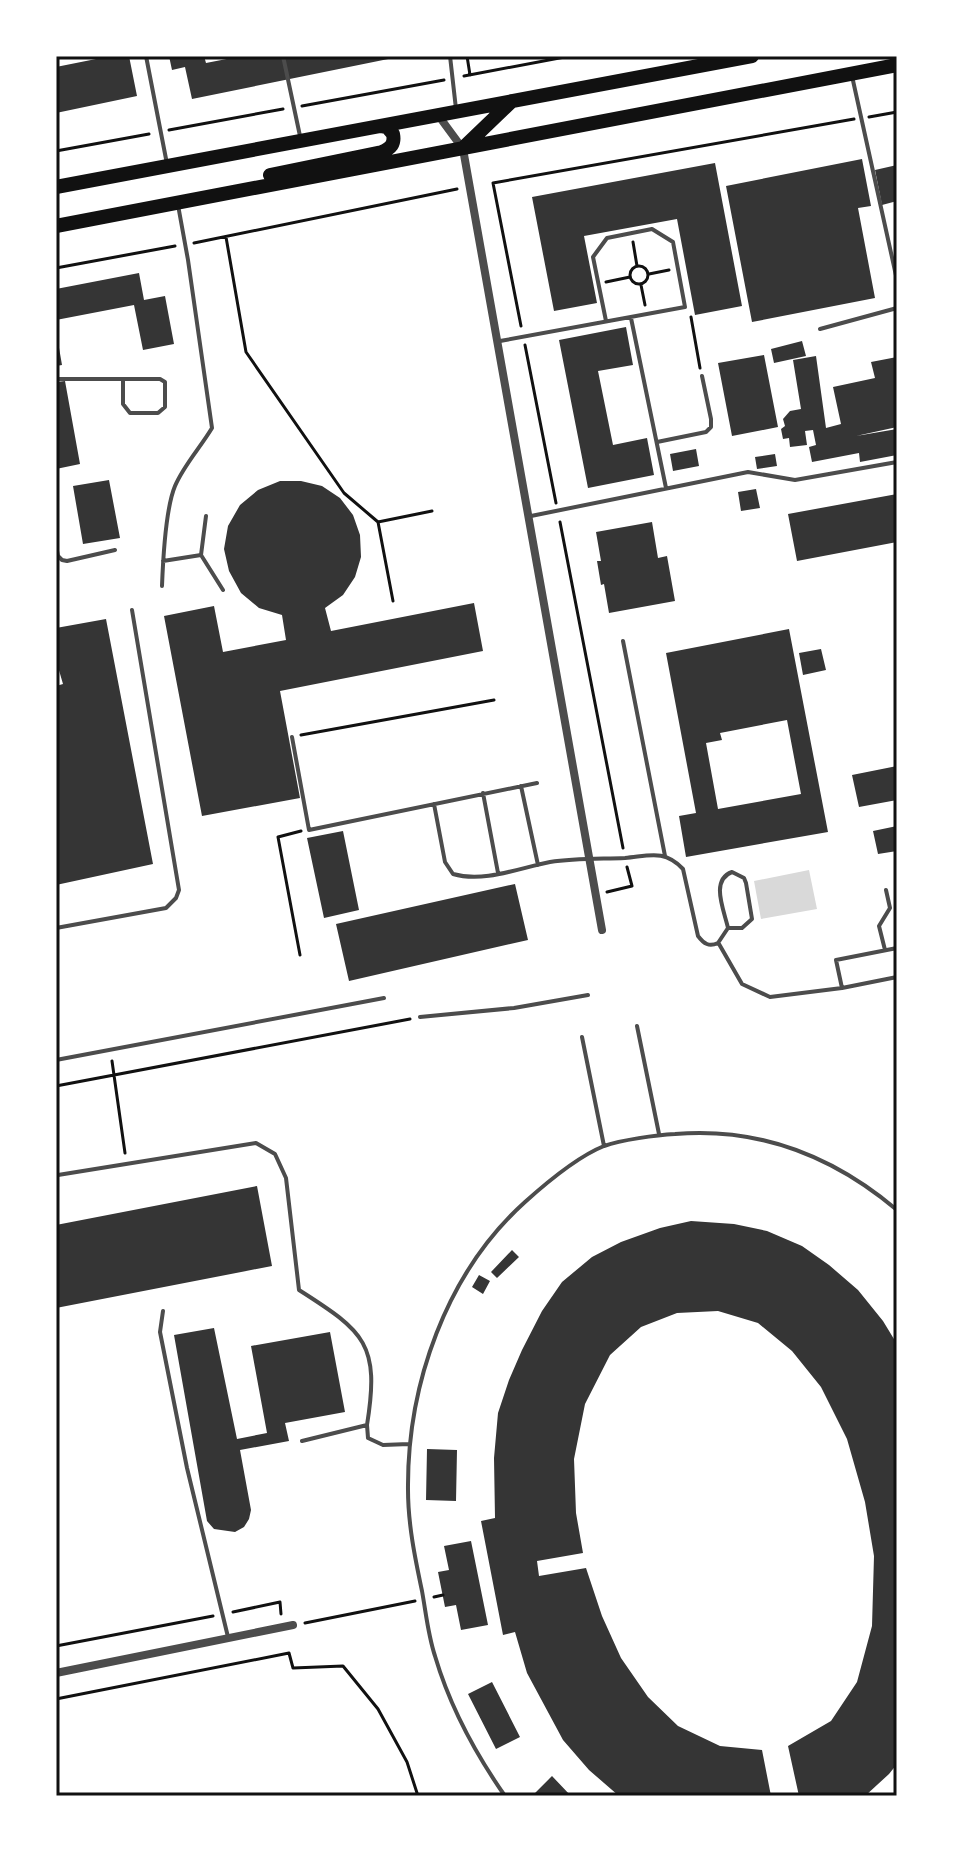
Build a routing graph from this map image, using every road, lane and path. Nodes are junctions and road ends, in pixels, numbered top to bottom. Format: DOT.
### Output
graph roads {
  1 [pos="146,56"];
  2 [pos="283,56"];
  3 [pos="450,56"];
  4 [pos="467,56"];
  5 [pos="570,56"];
  6 [pos="752,56"];
  7 [pos="731,58"];
  8 [pos="897,65"];
  9 [pos="852,74"];
  10 [pos="470,75"];
  11 [pos="452,78"];
  12 [pos="512,101"];
  13 [pos="294,107"];
  14 [pos="456,112"];
  15 [pos="897,112"];
  16 [pos="438,115"];
  17 [pos="860,118"];
  18 [pos="381,126"];
  19 [pos="160,131"];
  20 [pos="301,141"];
  21 [pos="463,149"];
  22 [pos="56,151"];
  23 [pos="167,166"];
  24 [pos="56,187"];
  25 [pos="430,194"];
  26 [pos="178,203"];
  27 [pos="56,226"];
  28 [pos="631,233"];
  29 [pos="226,237"];
  30 [pos="185,244"];
  31 [pos="637,266"];
  32 [pos="56,268"];
  33 [pos="678,269"];
  34 [pos="649,274"];
  35 [pos="630,277"];
  36 [pos="897,280"];
  37 [pos="598,284"];
  38 [pos="641,285"];
  39 [pos="897,308"];
  40 [pos="647,314"];
  41 [pos="690,315"];
  42 [pos="631,317"];
  43 [pos="606,321"];
  44 [pos="820,329"];
  45 [pos="523,336"];
  46 [pos="497,342"];
  47 [pos="702,376"];
  48 [pos="56,379"];
  49 [pos="123,380"];
  50 [pos="657,442"];
  51 [pos="897,462"];
  52 [pos="666,488"];
  53 [pos="558,510"];
  54 [pos="432,511"];
  55 [pos="206,516"];
  56 [pos="528,516"];
  57 [pos="378,522"];
  58 [pos="56,546"];
  59 [pos="115,550"];
  60 [pos="201,555"];
  61 [pos="163,561"];
  62 [pos="162,586"];
  63 [pos="223,590"];
  64 [pos="393,601"];
  65 [pos="132,610"];
  66 [pos="623,641"];
  67 [pos="494,700"];
  68 [pos="292,737"];
  69 [pos="537,783"];
  70 [pos="521,786"];
  71 [pos="483,793"];
  72 [pos="434,804"];
  73 [pos="309,830"];
  74 [pos="665,856"];
  75 [pos="589,858"];
  76 [pos="625,858"];
  77 [pos="538,865"];
  78 [pos="498,874"];
  79 [pos="886,890"];
  80 [pos="596,894"];
  81 [pos="56,928"];
  82 [pos="728,928"];
  83 [pos="602,930"];
  84 [pos="718,943"];
  85 [pos="897,948"];
  86 [pos="885,950"];
  87 [pos="300,955"];
  88 [pos="897,977"];
  89 [pos="842,988"];
  90 [pos="588,995"];
  91 [pos="384,998"];
  92 [pos="420,1017"];
  93 [pos="637,1026"];
  94 [pos="582,1037"];
  95 [pos="111,1049"];
  96 [pos="56,1060"];
  97 [pos="113,1075"];
  98 [pos="56,1086"];
  99 [pos="660,1135"];
  100 [pos="604,1146"];
  101 [pos="126,1164"];
  102 [pos="56,1178"];
  103 [pos="897,1210"];
  104 [pos="163,1311"];
  105 [pos="367,1425"];
  106 [pos="302,1441"];
  107 [pos="409,1444"];
  108 [pos="443,1595"];
  109 [pos="423,1600"];
  110 [pos="280,1602"];
  111 [pos="223,1614"];
  112 [pos="293,1625"];
  113 [pos="229,1638"];
  114 [pos="56,1646"];
  115 [pos="56,1673"];
  116 [pos="56,1699"];
  117 [pos="418,1796"];
  118 [pos="505,1796"];
  1 -- 19 [label="lane"];
  2 -- 13 [label="lane"];
  3 -- 11 [label="lane"];
  4 -- 10 [label="path"];
  5 -- 10 [label="path"];
  6 -- 7 [label="main road"];
  7 -- 12 [label="main road"];
  8 -- 9 [label="main road"];
  9 -- 17 [label="lane"];
  9 -- 21 [label="main road"];
  10 -- 11 [label="path"];
  11 -- 13 [label="path"];
  11 -- 14 [label="lane"];
  12 -- 14 [label="main road"];
  12 -- 21 [label="main road"];
  13 -- 19 [label="path"];
  13 -- 20 [label="lane"];
  14 -- 16 [label="main road"];
  15 -- 17 [label="path"];
  16 -- 18 [label="main road"];
  16 -- 21 [label="street"];
  17 -- 36 [label="lane"];
  17 -- 45 [label="path"];
  18 -- 20 [label="main road"];
  18 -- 26 [label="main road"];
  19 -- 22 [label="path"];
  19 -- 23 [label="lane"];
  20 -- 23 [label="main road"];
  21 -- 26 [label="main road"];
  21 -- 46 [label="street"];
  23 -- 24 [label="main road"];
  25 -- 29 [label="path"];
  26 -- 27 [label="main road"];
  26 -- 30 [label="lane"];
  28 -- 31 [label="path"];
  28 -- 33 [label="lane"];
  28 -- 37 [label="lane"];
  29 -- 30 [label="path"];
  29 -- 57 [label="path"];
  30 -- 32 [label="path"];
  30 -- 61 [label="lane"];
  31 -- 34 [label="path"];
  31 -- 35 [label="path"];
  33 -- 34 [label="path"];
  33 -- 40 [label="lane"];
  34 -- 38 [label="path"];
  35 -- 37 [label="path"];
  35 -- 38 [label="path"];
  37 -- 43 [label="lane"];
  38 -- 40 [label="path"];
  39 -- 44 [label="lane"];
  40 -- 42 [label="lane"];
  41 -- 47 [label="path"];
  42 -- 43 [label="lane"];
  42 -- 50 [label="lane"];
  43 -- 45 [label="lane"];
  45 -- 46 [label="lane"];
  45 -- 53 [label="path"];
  46 -- 56 [label="street"];
  47 -- 50 [label="lane"];
  48 -- 49 [label="lane"];
  49 -- 49 [label="lane"];
  50 -- 52 [label="lane"];
  51 -- 52 [label="lane"];
  52 -- 53 [label="lane"];
  53 -- 56 [label="lane"];
  53 -- 76 [label="path"];
  54 -- 57 [label="path"];
  55 -- 60 [label="lane"];
  56 -- 75 [label="street"];
  57 -- 64 [label="path"];
  58 -- 59 [label="lane"];
  60 -- 61 [label="lane"];
  60 -- 63 [label="lane"];
  61 -- 62 [label="lane"];
  65 -- 81 [label="lane"];
  66 -- 74 [label="lane"];
  67 -- 68 [label="path"];
  68 -- 73 [label="lane"];
  69 -- 70 [label="lane"];
  70 -- 71 [label="lane"];
  70 -- 77 [label="lane"];
  71 -- 72 [label="lane"];
  71 -- 78 [label="lane"];
  72 -- 73 [label="lane"];
  72 -- 78 [label="lane"];
  73 -- 87 [label="path"];
  74 -- 76 [label="lane"];
  74 -- 84 [label="lane"];
  75 -- 76 [label="lane"];
  75 -- 77 [label="lane"];
  75 -- 80 [label="street"];
  76 -- 80 [label="path"];
  77 -- 78 [label="lane"];
  79 -- 86 [label="lane"];
  80 -- 83 [label="street"];
  82 -- 82 [label="lane"];
  82 -- 84 [label="lane"];
  84 -- 89 [label="lane"];
  85 -- 86 [label="lane"];
  86 -- 89 [label="lane"];
  88 -- 89 [label="lane"];
  90 -- 92 [label="lane"];
  91 -- 95 [label="lane"];
  92 -- 97 [label="path"];
  93 -- 99 [label="lane"];
  94 -- 100 [label="lane"];
  95 -- 96 [label="lane"];
  95 -- 97 [label="path"];
  97 -- 98 [label="path"];
  97 -- 101 [label="path"];
  99 -- 100 [label="lane"];
  99 -- 103 [label="lane"];
  100 -- 107 [label="lane"];
  101 -- 102 [label="lane"];
  101 -- 105 [label="lane"];
  104 -- 111 [label="lane"];
  105 -- 106 [label="lane"];
  105 -- 107 [label="lane"];
  107 -- 109 [label="lane"];
  108 -- 109 [label="path"];
  109 -- 112 [label="path"];
  109 -- 118 [label="lane"];
  110 -- 111 [label="path"];
  111 -- 113 [label="lane"];
  111 -- 114 [label="path"];
  112 -- 113 [label="street"];
  113 -- 115 [label="street"];
  116 -- 117 [label="path"];
}
